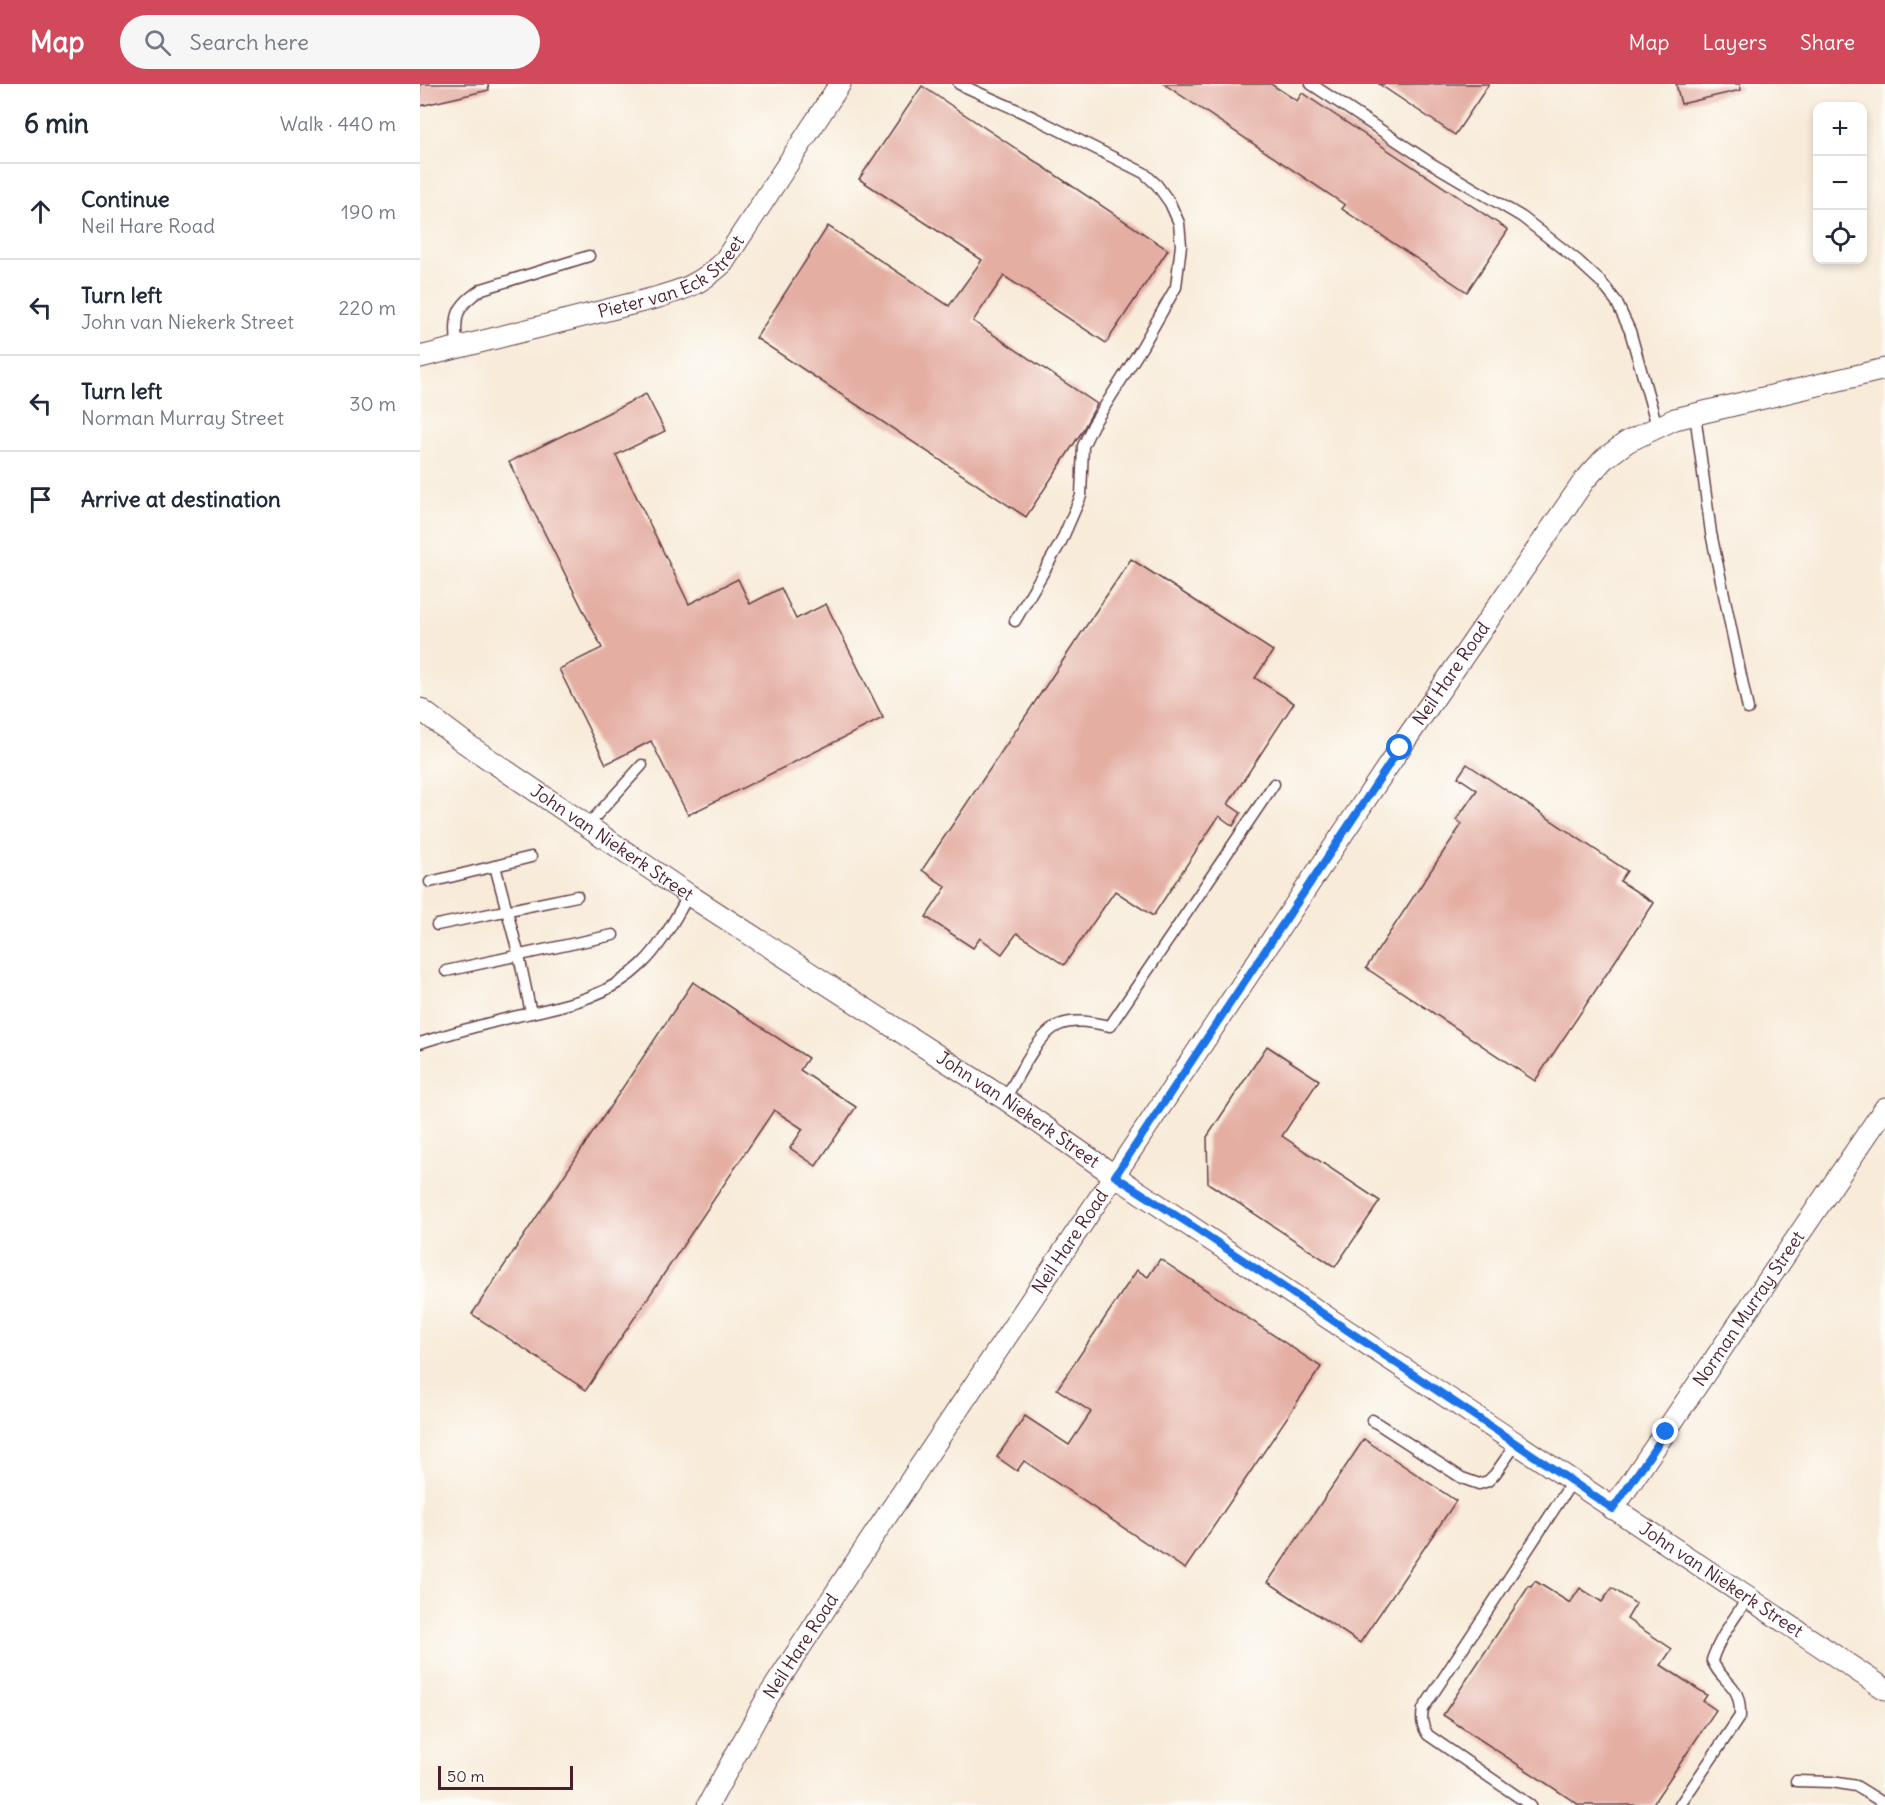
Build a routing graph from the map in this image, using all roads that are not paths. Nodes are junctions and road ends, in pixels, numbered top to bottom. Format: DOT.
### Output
graph roads {
  1 [pos="840,84"];
  2 [pos="959,84"];
  3 [pos="1311,84"];
  4 [pos="589,256"];
  5 [pos="457,348"];
  6 [pos="420,357"];
  7 [pos="1885,369"];
  8 [pos="1695,414"];
  9 [pos="1657,426"];
  10 [pos="1015,621"];
  11 [pos="420,709"];
  12 [pos="1748,709"];
  13 [pos="642,765"];
  14 [pos="1274,784"];
  15 [pos="587,826"];
  16 [pos="531,857"];
  17 [pos="495,866"];
  18 [pos="430,882"];
  19 [pos="689,895"];
  20 [pos="577,896"];
  21 [pos="508,911"];
  22 [pos="437,925"];
  23 [pos="612,935"];
  24 [pos="519,956"];
  25 [pos="446,971"];
  26 [pos="531,1013"];
  27 [pos="420,1043"];
  28 [pos="1005,1099"];
  29 [pos="1885,1108"];
  30 [pos="1115,1176"];
  31 [pos="1372,1420"];
  32 [pos="1516,1444"];
  33 [pos="1572,1482"];
  34 [pos="1613,1509"];
  35 [pos="1748,1598"];
  36 [pos="1885,1689"];
  37 [pos="1796,1781"];
  38 [pos="1885,1804"];
  39 [pos="708,1805"];
  40 [pos="1530,1805"];
  41 [pos="1680,1805"];
  1 -- 5 [label="street, Pieter van Eck Street"];
  2 -- 10 [label="lane"];
  3 -- 9 [label="lane"];
  4 -- 5 [label="lane"];
  5 -- 6 [label="street, Pieter van Eck Street"];
  7 -- 8 [label="street, Neil Hare Road"];
  8 -- 9 [label="street, Neil Hare Road"];
  8 -- 12 [label="lane"];
  9 -- 30 [label="street, Neil Hare Road"];
  11 -- 15 [label="street, John van Niekerk Street"];
  13 -- 15 [label="lane"];
  14 -- 28 [label="lane"];
  15 -- 19 [label="street, John van Niekerk Street"];
  16 -- 17 [label="lane"];
  17 -- 18 [label="lane"];
  17 -- 21 [label="lane"];
  19 -- 26 [label="lane"];
  19 -- 28 [label="street, John van Niekerk Street"];
  20 -- 21 [label="lane"];
  21 -- 22 [label="lane"];
  21 -- 24 [label="lane"];
  23 -- 24 [label="lane"];
  24 -- 25 [label="lane"];
  24 -- 26 [label="lane"];
  26 -- 27 [label="lane"];
  28 -- 30 [label="street, John van Niekerk Street"];
  29 -- 34 [label="street, Norman Murray Street"];
  30 -- 32 [label="street, John van Niekerk Street"];
  30 -- 39 [label="street, Neil Hare Road"];
  31 -- 32 [label="lane"];
  32 -- 33 [label="street, John van Niekerk Street"];
  33 -- 34 [label="street, John van Niekerk Street"];
  33 -- 40 [label="lane"];
  34 -- 35 [label="street, John van Niekerk Street"];
  35 -- 36 [label="street, John van Niekerk Street"];
  35 -- 41 [label="lane"];
  37 -- 38 [label="lane"];
}
